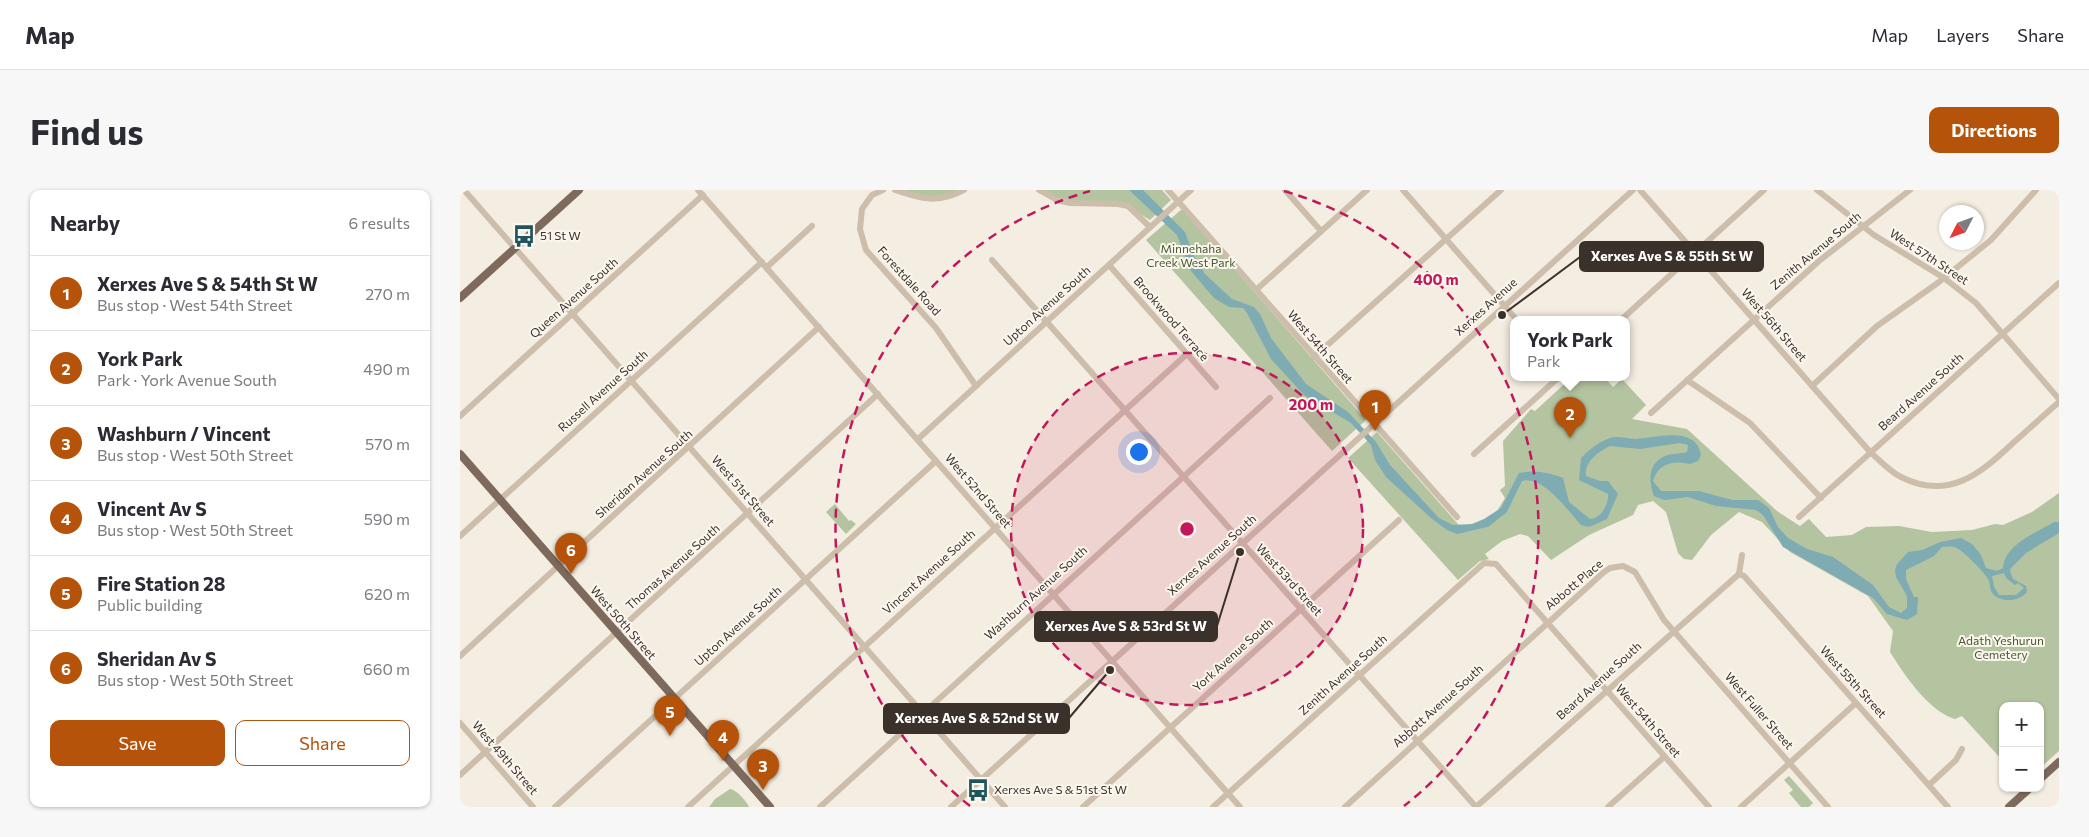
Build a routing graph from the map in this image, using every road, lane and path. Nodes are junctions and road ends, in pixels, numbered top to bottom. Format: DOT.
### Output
graph roads {
  1 [pos="464,190"];
  2 [pos="579,190"];
  3 [pos="883,190"];
  4 [pos="895,190"];
  5 [pos="964,190"];
  6 [pos="1039,190"];
  7 [pos="1168,190"];
  8 [pos="1191,190"];
  9 [pos="1285,190"];
  10 [pos="1367,190"];
  11 [pos="1403,190"];
  12 [pos="1500,190"];
  13 [pos="1633,190"];
  14 [pos="1640,190"];
  15 [pos="1764,190"];
  16 [pos="1817,190"];
  17 [pos="1910,190"];
  18 [pos="2036,190"];
  19 [pos="701,193"];
  20 [pos="1179,202"];
  21 [pos="812,226"];
  22 [pos="1862,226"];
  23 [pos="1150,227"];
  24 [pos="1321,232"];
  25 [pos="1446,240"];
  26 [pos="515,249"];
  27 [pos="1695,253"];
  28 [pos="992,260"];
  29 [pos="765,265"];
  30 [pos="1109,265"];
  31 [pos="1944,278"];
  32 [pos="2059,283"];
  33 [pos="1256,290"];
  34 [pos="460,298"];
  35 [pos="1505,305"];
  36 [pos="573,315"];
  37 [pos="1514,316"];
  38 [pos="1625,316"];
  39 [pos="1754,320"];
  40 [pos="1046,322"];
  41 [pos="819,327"];
  42 [pos="2002,335"];
  43 [pos="1187,354"];
  44 [pos="1314,357"];
  45 [pos="632,380"];
  46 [pos="1687,380"];
  47 [pos="1555,381"];
  48 [pos="976,386"];
  49 [pos="1812,386"];
  50 [pos="1216,387"];
  51 [pos="878,394"];
  52 [pos="1270,398"];
  53 [pos="2059,400"];
  54 [pos="1126,410"];
  55 [pos="1651,413"];
  56 [pos="460,416"];
  57 [pos="1374,425"];
  58 [pos="918,439"];
  59 [pos="1355,441"];
  60 [pos="690,447"];
  61 [pos="1871,453"];
  62 [pos="460,454"];
  63 [pos="1474,454"];
  64 [pos="936,461"];
  65 [pos="1183,476"];
  66 [pos="1820,498"];
  67 [pos="500,500"];
  68 [pos="748,514"];
  69 [pos="1457,517"];
  70 [pos="1799,518"];
  71 [pos="1399,520"];
  72 [pos="995,527"];
  73 [pos="460,536"];
  74 [pos="1242,543"];
  75 [pos="1742,555"];
  76 [pos="1489,562"];
  77 [pos="558,566"];
  78 [pos="1739,574"];
  79 [pos="806,580"];
  80 [pos="1053,593"];
  81 [pos="1300,608"];
  82 [pos="1548,622"];
  83 [pos="1673,630"];
  84 [pos="617,632"];
  85 [pos="864,646"];
  86 [pos="460,656"];
  87 [pos="1113,661"];
  88 [pos="1359,675"];
  89 [pos="1606,689"];
  90 [pos="675,699"];
  91 [pos="1856,703"];
  92 [pos="922,712"];
  93 [pos="460,723"];
  94 [pos="1170,727"];
  95 [pos="1417,741"];
  96 [pos="1962,749"];
  97 [pos="485,752"];
  98 [pos="1664,757"];
  99 [pos="2059,762"];
  100 [pos="1790,764"];
  101 [pos="734,766"];
  102 [pos="460,775"];
  103 [pos="2044,775"];
  104 [pos="981,780"];
  105 [pos="1929,785"];
  106 [pos="2026,792"];
  107 [pos="1228,794"];
  108 [pos="533,807"];
  109 [pos="555,807"];
  110 [pos="688,807"];
  111 [pos="770,807"];
  112 [pos="820,807"];
  113 [pos="951,807"];
  114 [pos="1005,807"];
  115 [pos="1083,807"];
  116 [pos="1214,807"];
  117 [pos="1240,807"];
  118 [pos="1345,807"];
  119 [pos="1476,807"];
  120 [pos="1608,807"];
  121 [pos="1709,807"];
  122 [pos="1741,807"];
  123 [pos="1828,807"];
  124 [pos="1948,807"];
  125 [pos="2009,807"];
  1 -- 26 [label="street, West 51st Street"];
  2 -- 26 [label="main road"];
  3 -- 48 [label="street, Forestdale Road"];
  4 -- 5 [label="street"];
  6 -- 23 [label="street"];
  7 -- 20 [label="street, West 54th Street"];
  8 -- 20 [label="street, Upton Avenue South"];
  9 -- 24 [label="street"];
  10 -- 24 [label="street"];
  11 -- 25 [label="street"];
  12 -- 25 [label="street"];
  13 -- 35 [label="street, Xerxes Avenue"];
  14 -- 27 [label="street, West 56th Street"];
  15 -- 27 [label="street"];
  16 -- 22 [label="street, West 57th Street"];
  17 -- 22 [label="street, Zenith Avenue South"];
  18 -- 31 [label="street"];
  19 -- 29 [label="street, West 52nd Street"];
  19 -- 36 [label="street, Queen Avenue South"];
  20 -- 23 [label="street, Upton Avenue South"];
  20 -- 33 [label="street, West 54th Street"];
  21 -- 29 [label="street, Russell Avenue South"];
  22 -- 31 [label="street, West 57th Street"];
  22 -- 39 [label="street, Zenith Avenue South"];
  23 -- 30 [label="street, Upton Avenue South"];
  24 -- 33 [label="street"];
  25 -- 35 [label="street"];
  25 -- 44 [label="street"];
  26 -- 34 [label="main road"];
  26 -- 36 [label="street, West 51st Street"];
  27 -- 38 [label="street"];
  27 -- 39 [label="street, West 56th Street"];
  28 -- 40 [label="street, West 53rd Street"];
  29 -- 41 [label="street, West 52nd Street"];
  29 -- 45 [label="street, Russell Avenue South"];
  30 -- 40 [label="street, Upton Avenue South"];
  30 -- 43 [label="street, Brookwood Terrace"];
  31 -- 42 [label="street, West 57th Street"];
  31 -- 49 [label="street"];
  32 -- 42 [label="street, Beard Avenue South"];
  33 -- 44 [label="street, West 54th Street"];
  35 -- 37 [label="street"];
  35 -- 57 [label="street, Xerxes Avenue"];
  36 -- 45 [label="street, West 51st Street"];
  36 -- 56 [label="street, Queen Avenue South"];
  39 -- 46 [label="street, Zenith Avenue South"];
  39 -- 49 [label="street, West 56th Street"];
  40 -- 48 [label="street, Upton Avenue South"];
  40 -- 54 [label="street, West 53rd Street"];
  41 -- 51 [label="street, West 52nd Street"];
  41 -- 60 [label="street, Sheridan Avenue South"];
  42 -- 53 [label="street, West 57th Street"];
  42 -- 61 [label="street, Beard Avenue South"];
  43 -- 50 [label="street, Brookwood Terrace"];
  43 -- 54 [label="street, Vincent Avenue South"];
  44 -- 57 [label="street, West 54th Street"];
  45 -- 60 [label="street, West 51st Street"];
  45 -- 67 [label="street, Russell Avenue South"];
  46 -- 55 [label="street, Zenith Avenue South"];
  46 -- 66 [label="street"];
  47 -- 63 [label="street"];
  48 -- 58 [label="street, Upton Avenue South"];
  49 -- 61 [label="street, West 56th Street"];
  51 -- 58 [label="street, West 52nd Street"];
  51 -- 68 [label="street, Thomas Avenue South"];
  52 -- 65 [label="street, Washburn Avenue South"];
  53 -- 61 [label="street, West 56th Street"];
  54 -- 65 [label="street, West 53rd Street"];
  54 -- 72 [label="street, Vincent Avenue South"];
  57 -- 59 [label="street, Xerxes Avenue"];
  57 -- 69 [label="street, West 54th Street"];
  58 -- 64 [label="street, West 52nd Street"];
  59 -- 74 [label="street, Xerxes Avenue South"];
  60 -- 68 [label="street, West 51st Street"];
  60 -- 77 [label="street, Sheridan Avenue South"];
  61 -- 66 [label="street, Beard Avenue South"];
  62 -- 67 [label="main road, West 50th Street"];
  64 -- 72 [label="street, West 52nd Street"];
  64 -- 79 [label="street, Upton Avenue South"];
  65 -- 74 [label="street, West 53rd Street"];
  65 -- 80 [label="street, Washburn Avenue South"];
  66 -- 70 [label="street, Beard Avenue South"];
  67 -- 73 [label="street, Russell Avenue South"];
  67 -- 77 [label="main road, West 50th Street"];
  68 -- 79 [label="street, West 51st Street"];
  68 -- 84 [label="street, Thomas Avenue South"];
  71 -- 81 [label="street, York Avenue South"];
  72 -- 80 [label="street, West 52nd Street"];
  72 -- 85 [label="street, Vincent Avenue South"];
  74 -- 81 [label="street, West 53rd Street"];
  74 -- 87 [label="street, Xerxes Avenue South"];
  75 -- 78 [label="street"];
  76 -- 82 [label="street, West 54th Street"];
  76 -- 88 [label="street, Zenith Avenue South"];
  77 -- 84 [label="main road, West 50th Street"];
  77 -- 86 [label="street, Sheridan Avenue South"];
  78 -- 83 [label="street, Beard Avenue South"];
  78 -- 91 [label="street, West 55th Street"];
  79 -- 85 [label="street, West 51st Street"];
  79 -- 90 [label="street, Upton Avenue South"];
  80 -- 87 [label="street, West 52nd Street"];
  80 -- 92 [label="street, Washburn Avenue South"];
  81 -- 88 [label="street, West 53rd Street"];
  81 -- 94 [label="street, York Avenue South"];
  82 -- 83 [label="street, Abbott Place"];
  82 -- 89 [label="street, West 54th Street"];
  82 -- 95 [label="street, Abbott Avenue South"];
  83 -- 89 [label="street, Beard Avenue South"];
  83 -- 100 [label="street, West Fuller Street"];
  84 -- 90 [label="main road, West 50th Street"];
  84 -- 97 [label="street, Thomas Avenue South"];
  85 -- 92 [label="street, West 51st Street"];
  85 -- 101 [label="street, Vincent Avenue South"];
  87 -- 94 [label="street, West 52nd Street"];
  87 -- 104 [label="street, Xerxes Avenue South"];
  88 -- 95 [label="street, West 53rd Street"];
  88 -- 107 [label="street, Zenith Avenue South"];
  89 -- 98 [label="street, West 54th Street"];
  89 -- 119 [label="street, Beard Avenue South"];
  90 -- 101 [label="main road, West 50th Street"];
  90 -- 109 [label="street, Upton Avenue South"];
  91 -- 100 [label="street"];
  91 -- 105 [label="street, West 55th Street"];
  92 -- 104 [label="street, West 51st Street"];
  92 -- 112 [label="street, Washburn Avenue South"];
  93 -- 97 [label="street, West 49th Street"];
  94 -- 107 [label="street, West 52nd Street"];
  94 -- 115 [label="street, York Avenue South"];
  95 -- 118 [label="street, Abbott Avenue South"];
  95 -- 119 [label="street, West 53rd Street"];
  96 -- 105 [label="street"];
  97 -- 102 [label="street, Thomas Avenue South"];
  97 -- 108 [label="street, West 49th Street"];
  98 -- 120 [label="street"];
  98 -- 121 [label="street, West 54th Street"];
  99 -- 103 [label="main road"];
  100 -- 122 [label="street"];
  100 -- 123 [label="street, West Fuller Street"];
  101 -- 110 [label="street, Vincent Avenue South"];
  101 -- 111 [label="main road, West 50th Street"];
  104 -- 113 [label="street, Xerxes Avenue South"];
  104 -- 114 [label="street, West 51st Street"];
  105 -- 124 [label="street, West 55th Street"];
  106 -- 125 [label="main road"];
  107 -- 116 [label="street, Zenith Avenue South"];
  107 -- 117 [label="street, West 52nd Street"];
}
